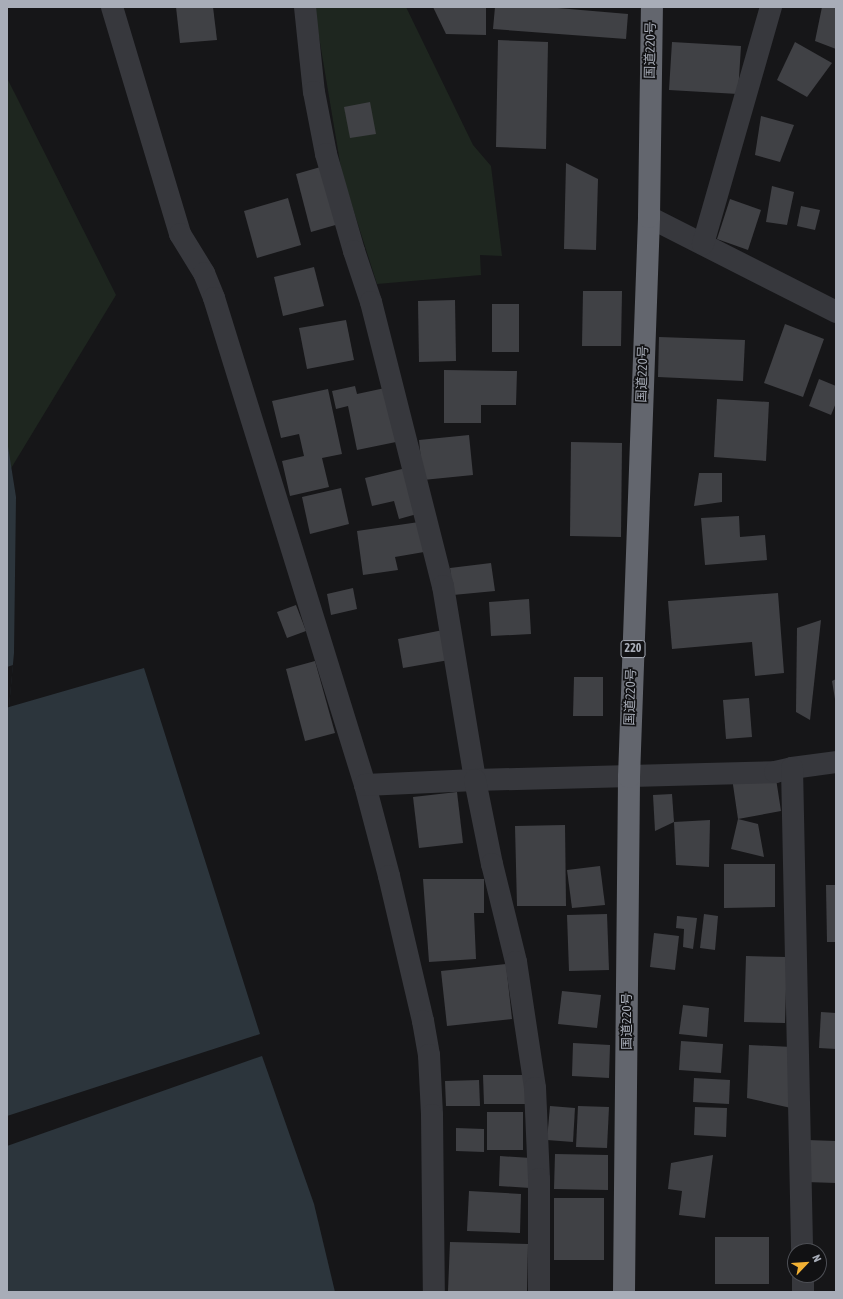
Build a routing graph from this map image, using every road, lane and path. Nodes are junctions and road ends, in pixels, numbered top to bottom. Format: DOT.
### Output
graph roads {
  1 [pos="112,7"];
  2 [pos="305,7"];
  3 [pos="652,7"];
  4 [pos="771,7"];
  5 [pos="649,217"];
  6 [pos="703,244"];
  7 [pos="836,312"];
  8 [pos="836,762"];
  9 [pos="792,768"];
  10 [pos="629,776"];
  11 [pos="475,780"];
  12 [pos="365,784"];
  13 [pos="802,1243"];
  14 [pos="434,1292"];
  15 [pos="538,1292"];
  16 [pos="624,1292"];
  1 -- 12 [label="street"];
  2 -- 11 [label="street"];
  3 -- 5 [label="highway, 国道220号 / 220"];
  4 -- 6 [label="street"];
  5 -- 6 [label="street"];
  5 -- 10 [label="highway, 国道220号 / 220"];
  6 -- 7 [label="street"];
  8 -- 9 [label="street"];
  9 -- 10 [label="street"];
  9 -- 13 [label="street"];
  10 -- 11 [label="street"];
  10 -- 16 [label="highway, 国道220号 / 220"];
  11 -- 12 [label="street"];
  11 -- 15 [label="street"];
  12 -- 14 [label="street"];
}
